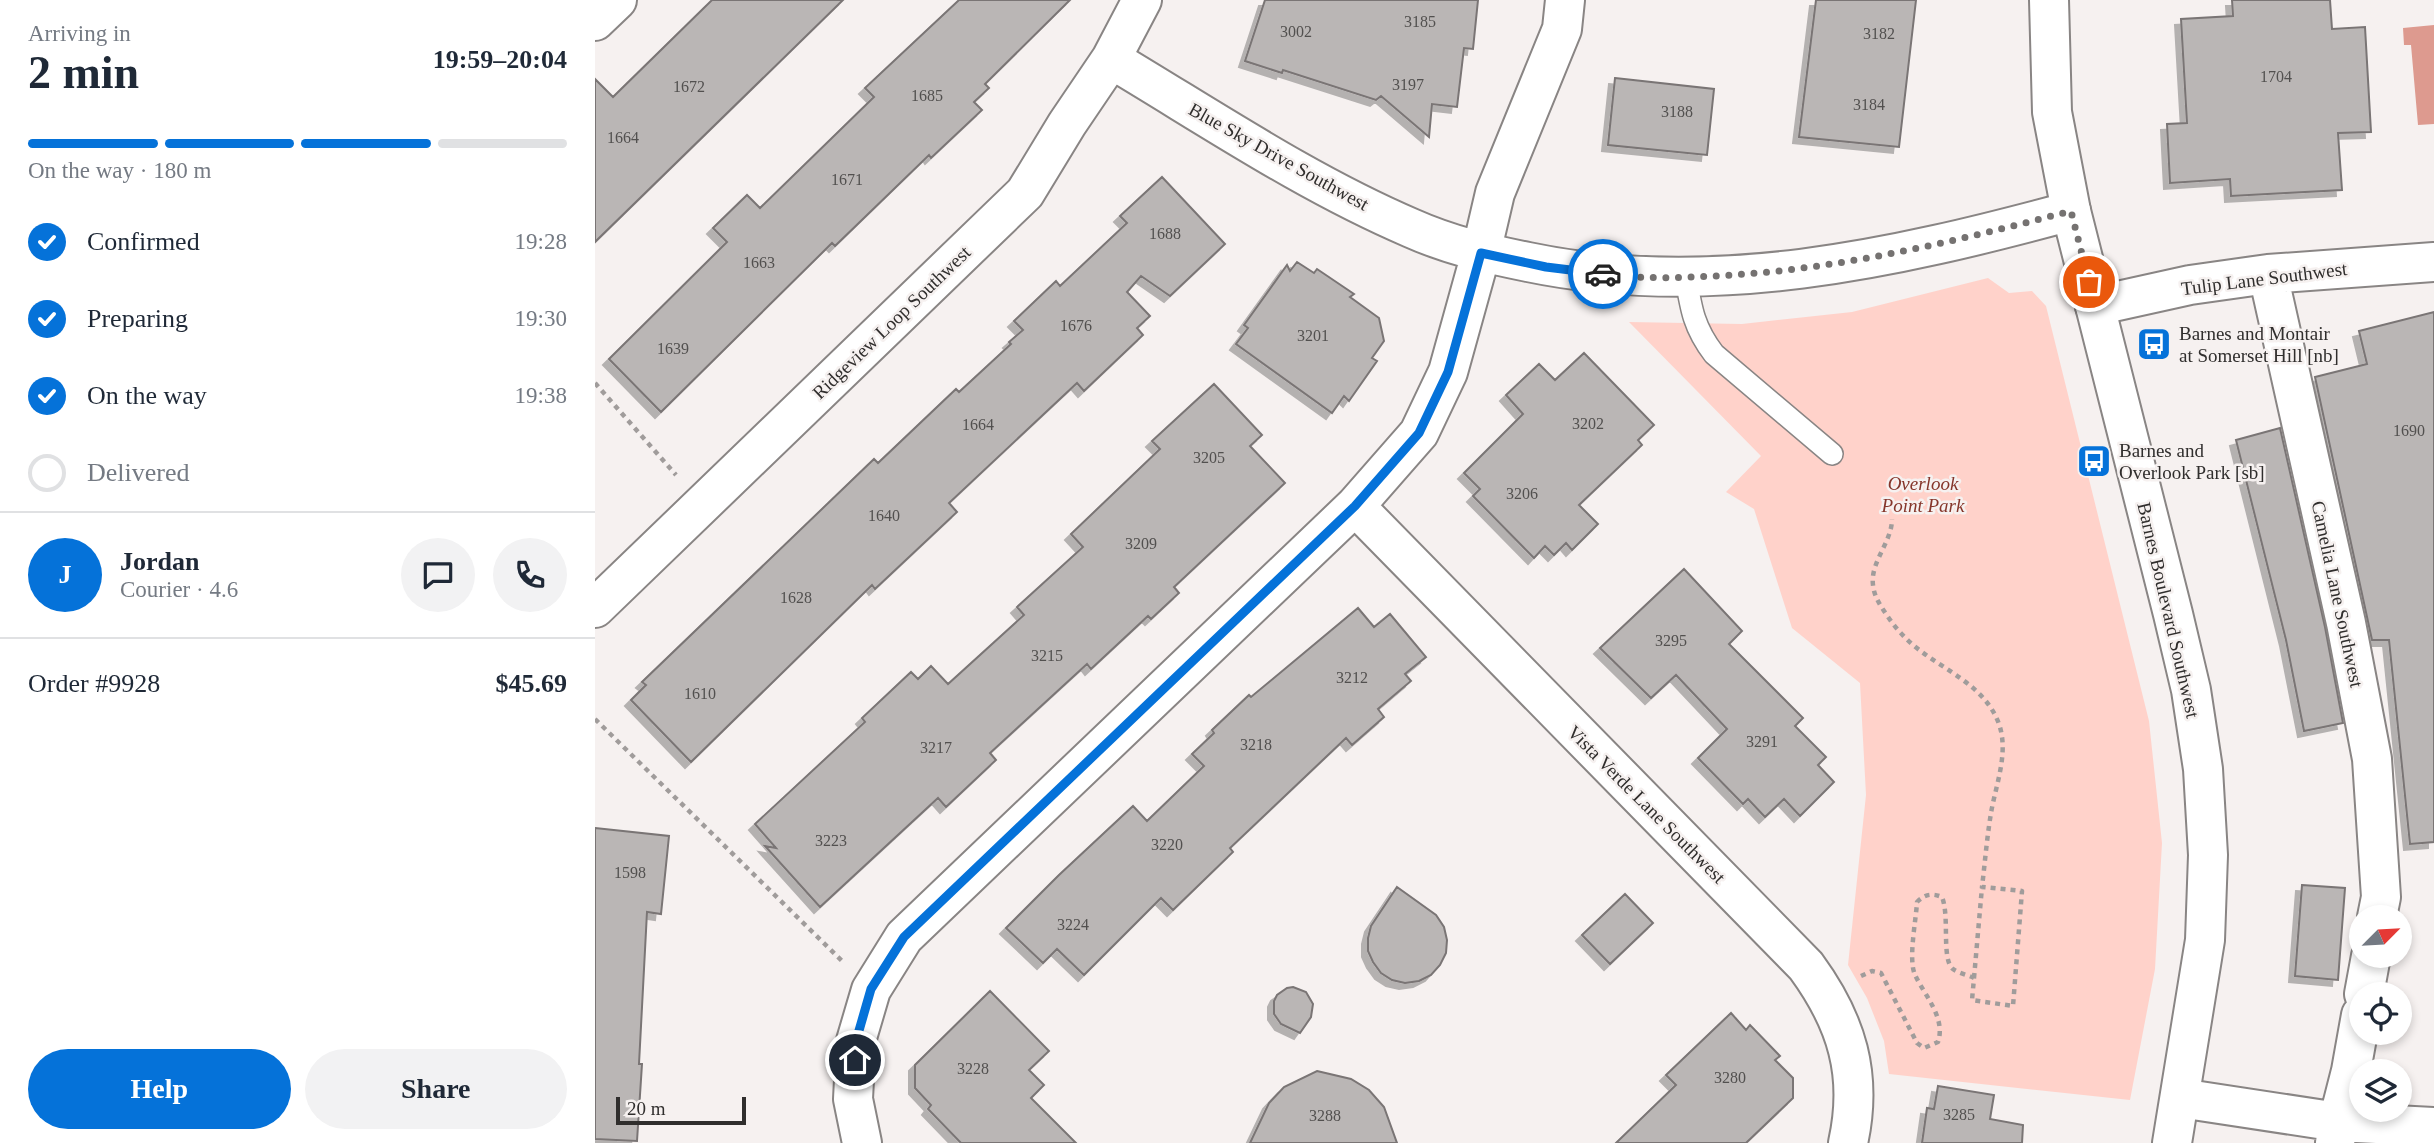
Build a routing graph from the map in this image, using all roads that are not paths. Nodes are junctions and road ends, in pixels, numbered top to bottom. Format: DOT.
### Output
graph roads {
  1 [pos="617,0"];
  2 [pos="1142,0"];
  3 [pos="1565,0"];
  4 [pos="2049,0"];
  5 [pos="595,21"];
  6 [pos="1111,60"];
  7 [pos="2071,211"];
  8 [pos="1481,253"];
  9 [pos="2434,262"];
  10 [pos="2268,274"];
  11 [pos="1686,278"];
  12 [pos="2095,306"];
  13 [pos="1832,454"];
  14 [pos="1355,506"];
  15 [pos="595,608"];
  16 [pos="2379,905"];
  17 [pos="2356,1045"];
  18 [pos="2180,1098"];
  19 [pos="2434,1127"];
  20 [pos="2336,1133"];
  21 [pos="862,1143"];
  22 [pos="1848,1143"];
  23 [pos="2172,1143"];
  1 -- 5 [label="street"];
  2 -- 6 [label="street, Ridgeview Loop Southwest"];
  3 -- 8 [label="street"];
  4 -- 7 [label="street, Barnes Boulevard Southwest"];
  6 -- 8 [label="street, Blue Sky Drive Southwest"];
  6 -- 15 [label="street, Ridgeview Loop Southwest"];
  7 -- 11 [label="street, Blue Sky Drive Southwest"];
  7 -- 12 [label="street, Barnes Boulevard Southwest"];
  8 -- 11 [label="street, Blue Sky Drive Southwest"];
  8 -- 14 [label="street"];
  9 -- 10 [label="street, Tulip Lane Southwest"];
  10 -- 12 [label="street, Tulip Lane Southwest"];
  10 -- 16 [label="street, Camelia Lane Southwest"];
  11 -- 13 [label="lane"];
  12 -- 18 [label="street, Barnes Boulevard Southwest"];
  14 -- 21 [label="street"];
  14 -- 22 [label="street, Vista Verde Lane Southwest"];
  17 -- 20 [label="street"];
  18 -- 20 [label="street"];
  18 -- 23 [label="street, Barnes Boulevard Southwest"];
  19 -- 20 [label="street"];
}
